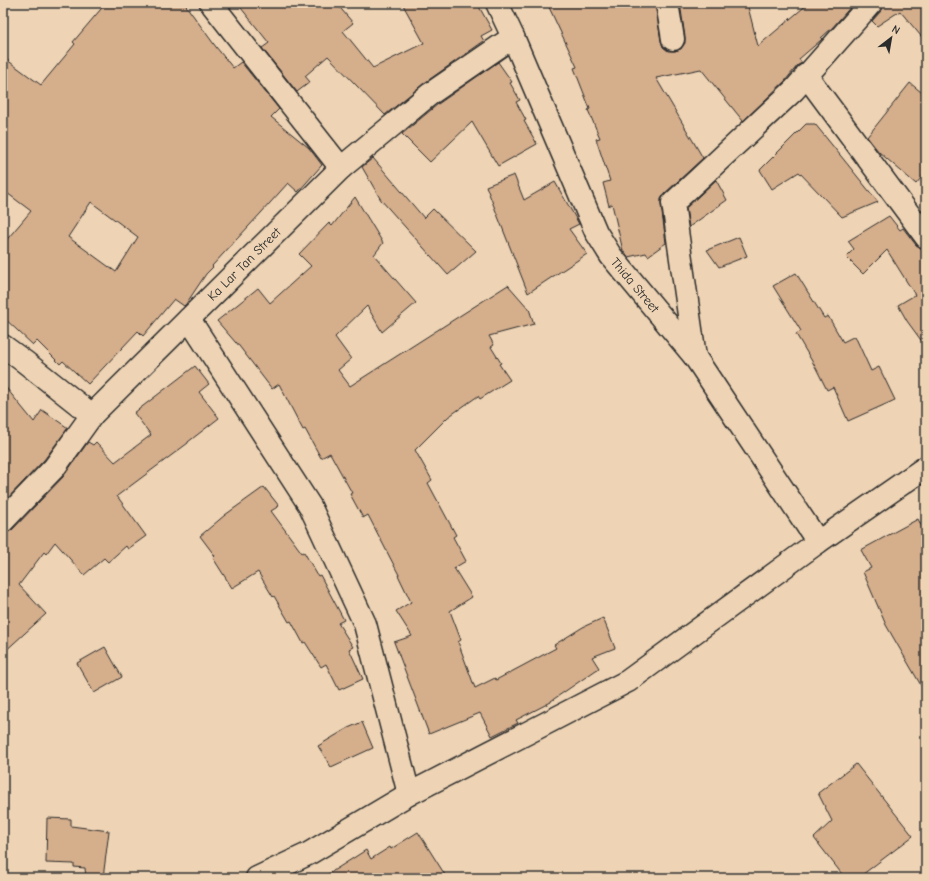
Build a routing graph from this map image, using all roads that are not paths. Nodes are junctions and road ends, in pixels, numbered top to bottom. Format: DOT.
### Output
graph roads {
  1 [pos="211,3"];
  2 [pos="497,3"];
  3 [pos="667,3"];
  4 [pos="871,3"];
  5 [pos="513,37"];
  6 [pos="673,39"];
  7 [pos="806,76"];
  8 [pos="341,168"];
  9 [pos="926,237"];
  10 [pos="188,319"];
  11 [pos="3,346"];
  12 [pos="695,357"];
  13 [pos="92,415"];
  14 [pos="926,468"];
  15 [pos="3,521"];
  16 [pos="818,542"];
  17 [pos="408,794"];
  18 [pos="257,878"];
  1 -- 8 [label="street"];
  2 -- 5 [label="street, Thida Street"];
  3 -- 6 [label="street"];
  4 -- 7 [label="street"];
  5 -- 8 [label="street, Ka Lar Tan Street"];
  5 -- 12 [label="street, Thida Street"];
  7 -- 9 [label="street"];
  7 -- 12 [label="street"];
  8 -- 10 [label="street, Ka Lar Tan Street"];
  10 -- 13 [label="street, Ka Lar Tan Street"];
  10 -- 17 [label="street"];
  11 -- 13 [label="street"];
  12 -- 16 [label="street, Thida Street"];
  13 -- 15 [label="street, Ka Lar Tan Street"];
  14 -- 16 [label="street"];
  16 -- 17 [label="street"];
  17 -- 18 [label="street"];
}
